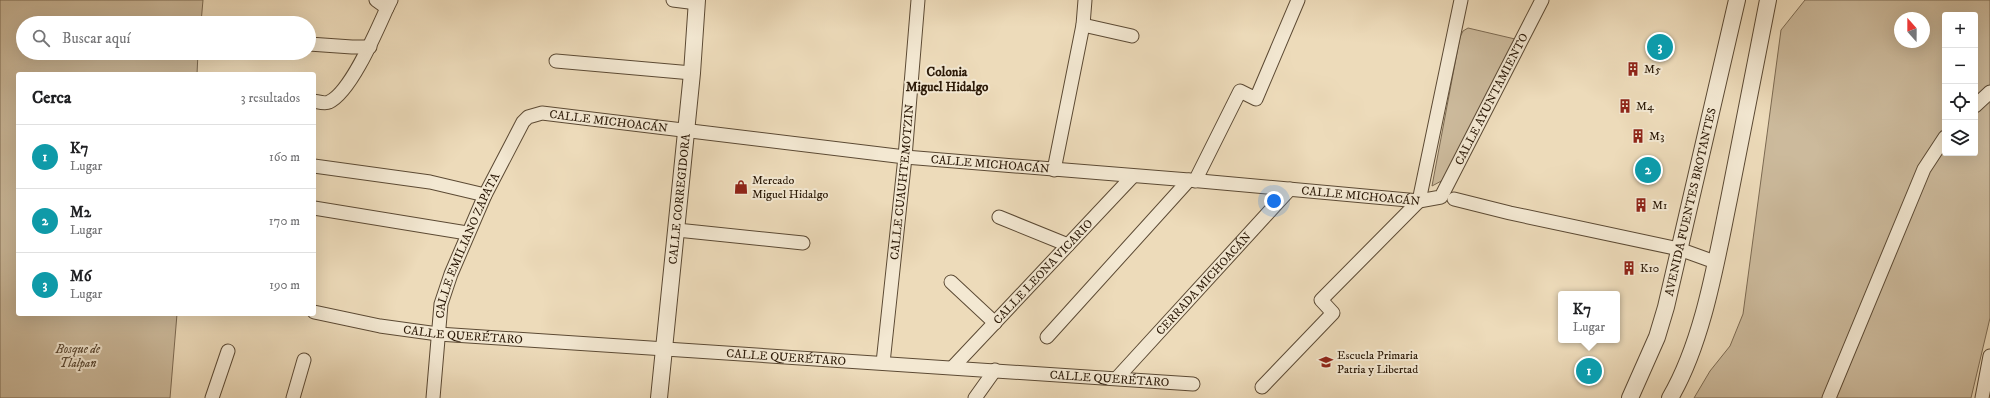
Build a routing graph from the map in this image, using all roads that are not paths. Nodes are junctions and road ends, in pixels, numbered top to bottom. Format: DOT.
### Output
graph roads {
  1 [pos="673,0"];
  2 [pos="918,0"];
  3 [pos="1085,0"];
  4 [pos="1298,0"];
  5 [pos="1461,0"];
  6 [pos="1542,0"];
  7 [pos="1736,0"];
  8 [pos="1768,0"];
  9 [pos="697,1"];
  10 [pos="384,2"];
  11 [pos="1083,26"];
  12 [pos="1132,36"];
  13 [pos="316,44"];
  14 [pos="370,47"];
  15 [pos="556,61"];
  16 [pos="692,73"];
  17 [pos="1990,92"];
  18 [pos="316,101"];
  19 [pos="1978,103"];
  20 [pos="542,113"];
  21 [pos="685,131"];
  22 [pos="1942,142"];
  23 [pos="905,157"];
  24 [pos="316,166"];
  25 [pos="1054,170"];
  26 [pos="1132,177"];
  27 [pos="1192,180"];
  28 [pos="1290,189"];
  29 [pos="485,195"];
  30 [pos="1440,197"];
  31 [pos="1454,199"];
  32 [pos="1419,201"];
  33 [pos="316,208"];
  34 [pos="999,217"];
  35 [pos="677,230"];
  36 [pos="467,233"];
  37 [pos="803,243"];
  38 [pos="1068,245"];
  39 [pos="1679,249"];
  40 [pos="1715,262"];
  41 [pos="951,282"];
  42 [pos="316,312"];
  43 [pos="995,323"];
  44 [pos="438,334"];
  45 [pos="1047,337"];
  46 [pos="665,350"];
  47 [pos="228,351"];
  48 [pos="1990,356"];
  49 [pos="304,360"];
  50 [pos="883,363"];
  51 [pos="953,367"];
  52 [pos="995,370"];
  53 [pos="1117,378"];
  54 [pos="1193,384"];
  55 [pos="1262,387"];
  56 [pos="212,398"];
  57 [pos="293,398"];
  58 [pos="433,398"];
  59 [pos="659,398"];
  60 [pos="975,398"];
  61 [pos="1630,398"];
  62 [pos="1670,398"];
  63 [pos="1828,398"];
  64 [pos="1982,398"];
  1 -- 9 [label="street"];
  2 -- 23 [label="street, CALLE CUAUHTEMOTZIN"];
  3 -- 11 [label="street"];
  4 -- 27 [label="street"];
  5 -- 32 [label="street"];
  6 -- 30 [label="street, CALLE AYUNTAMIENTO"];
  7 -- 39 [label="street, AVENIDA FUENTES BROTANTES"];
  8 -- 40 [label="street"];
  9 -- 16 [label="street, CALLE CORREGIDORA"];
  10 -- 14 [label="street"];
  11 -- 12 [label="street"];
  11 -- 25 [label="street"];
  13 -- 14 [label="street"];
  14 -- 18 [label="street"];
  15 -- 16 [label="street"];
  16 -- 21 [label="street, CALLE CORREGIDORA"];
  17 -- 19 [label="street"];
  20 -- 21 [label="street, CALLE MICHOACÁN"];
  20 -- 29 [label="street, CALLE EMILIANO ZAPATA"];
  21 -- 23 [label="street, CALLE MICHOACÁN"];
  21 -- 35 [label="street, CALLE CORREGIDORA"];
  22 -- 63 [label="street"];
  23 -- 25 [label="street, CALLE MICHOACÁN"];
  23 -- 50 [label="street, CALLE CUAUHTEMOTZIN"];
  24 -- 29 [label="street"];
  25 -- 26 [label="street, CALLE MICHOACÁN"];
  26 -- 27 [label="street, CALLE MICHOACÁN"];
  26 -- 38 [label="street, CALLE LEONA VICARIO"];
  27 -- 28 [label="street, CALLE MICHOACÁN"];
  27 -- 45 [label="street"];
  28 -- 32 [label="street, CALLE MICHOACÁN"];
  28 -- 53 [label="street, CERRADA MICHOACÁN"];
  29 -- 36 [label="street, CALLE EMILIANO ZAPATA"];
  30 -- 32 [label="street, CALLE MICHOACÁN"];
  31 -- 39 [label="street"];
  32 -- 55 [label="street"];
  33 -- 36 [label="street"];
  34 -- 38 [label="street"];
  35 -- 37 [label="street"];
  35 -- 46 [label="street, CALLE CORREGIDORA"];
  36 -- 44 [label="street, CALLE EMILIANO ZAPATA"];
  38 -- 43 [label="street, CALLE LEONA VICARIO"];
  39 -- 40 [label="street"];
  39 -- 61 [label="street, AVENIDA FUENTES BROTANTES"];
  40 -- 62 [label="street"];
  41 -- 43 [label="street"];
  42 -- 44 [label="street, CALLE QUERÉTARO"];
  43 -- 51 [label="street, CALLE LEONA VICARIO"];
  44 -- 46 [label="street, CALLE QUERÉTARO"];
  44 -- 58 [label="street, CALLE EMILIANO ZAPATA"];
  46 -- 50 [label="street, CALLE QUERÉTARO"];
  46 -- 59 [label="street, CALLE CORREGIDORA"];
  47 -- 56 [label="street"];
  48 -- 64 [label="street"];
  49 -- 57 [label="street"];
  50 -- 51 [label="street, CALLE QUERÉTARO"];
  51 -- 52 [label="street, CALLE QUERÉTARO"];
  52 -- 53 [label="street, CALLE QUERÉTARO"];
  52 -- 60 [label="street"];
  53 -- 54 [label="street, CALLE QUERÉTARO"];
}
